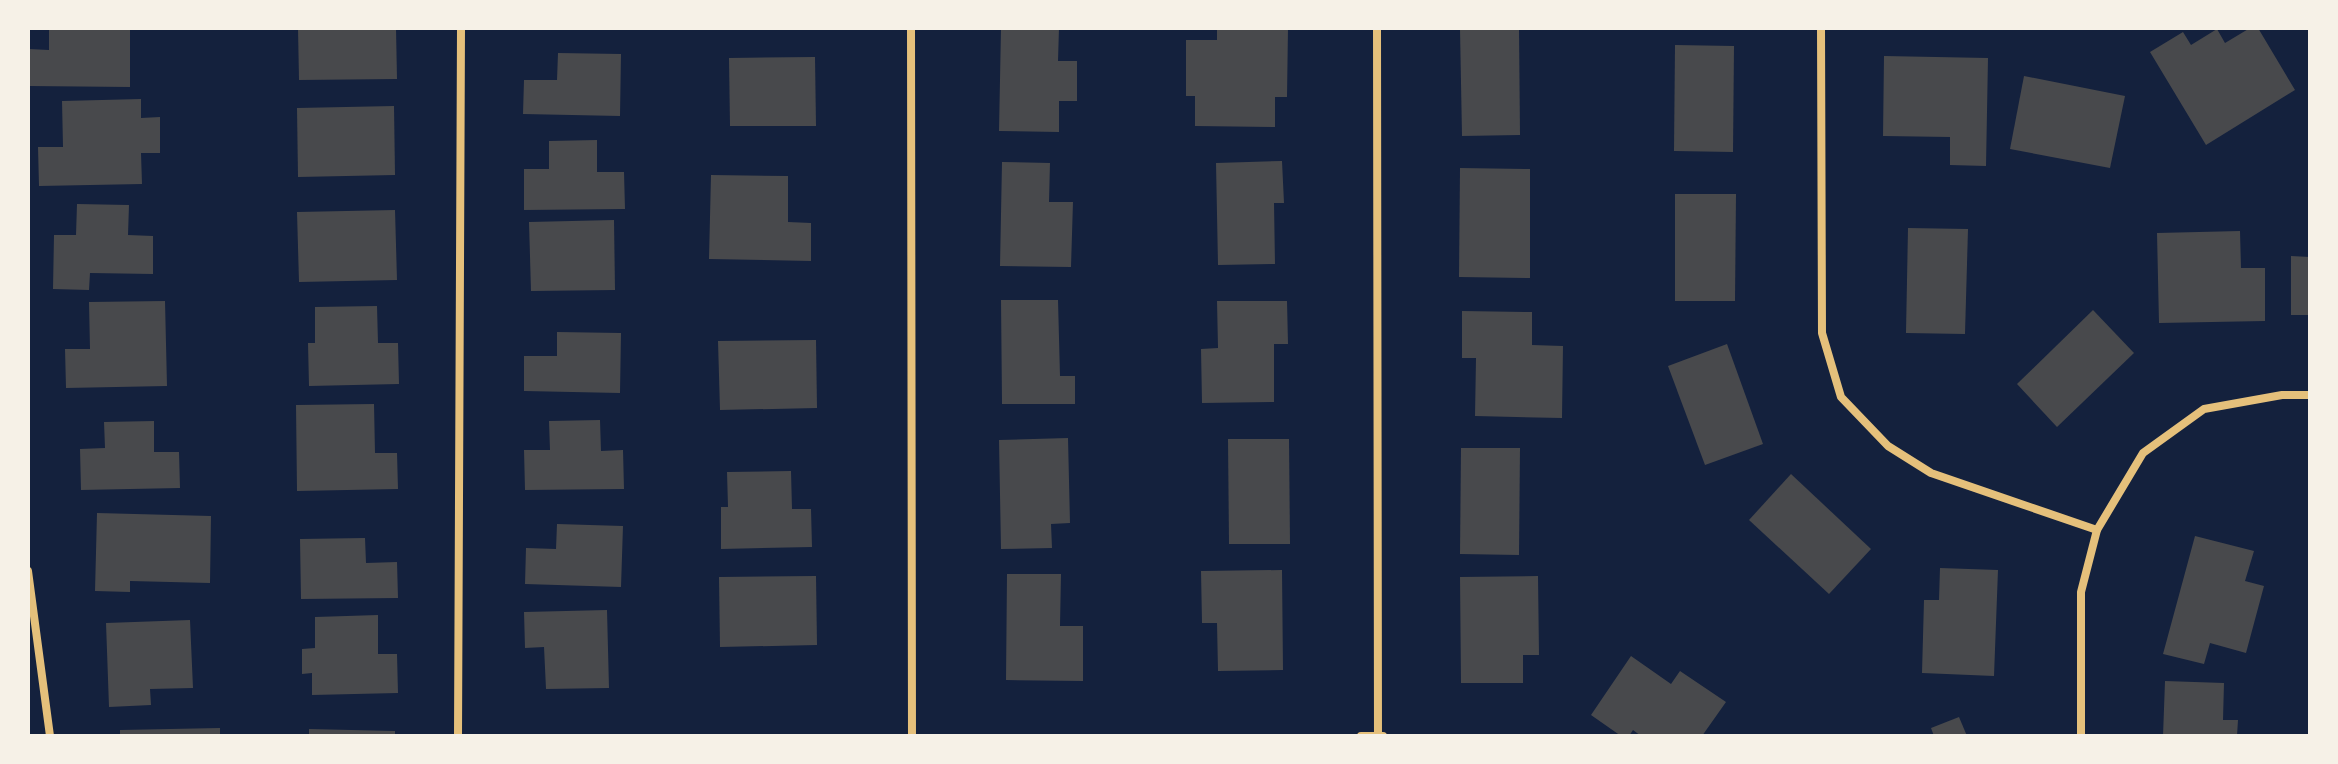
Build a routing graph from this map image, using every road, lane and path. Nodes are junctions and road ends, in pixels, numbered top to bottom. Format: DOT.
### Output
graph roads {
  1 [pos="461,28"];
  2 [pos="911,28"];
  3 [pos="1377,28"];
  4 [pos="1821,28"];
  5 [pos="2310,395"];
  6 [pos="2097,530"];
  7 [pos="28,571"];
  8 [pos="50,736"];
  9 [pos="458,736"];
  10 [pos="912,736"];
  11 [pos="1361,736"];
  12 [pos="1381,736"];
  13 [pos="2081,736"];
  1 -- 9 [label="street"];
  2 -- 10 [label="street"];
  3 -- 12 [label="street"];
  4 -- 6 [label="street"];
  5 -- 6 [label="street"];
  6 -- 13 [label="street"];
  7 -- 8 [label="street"];
  11 -- 12 [label="street"];
}
